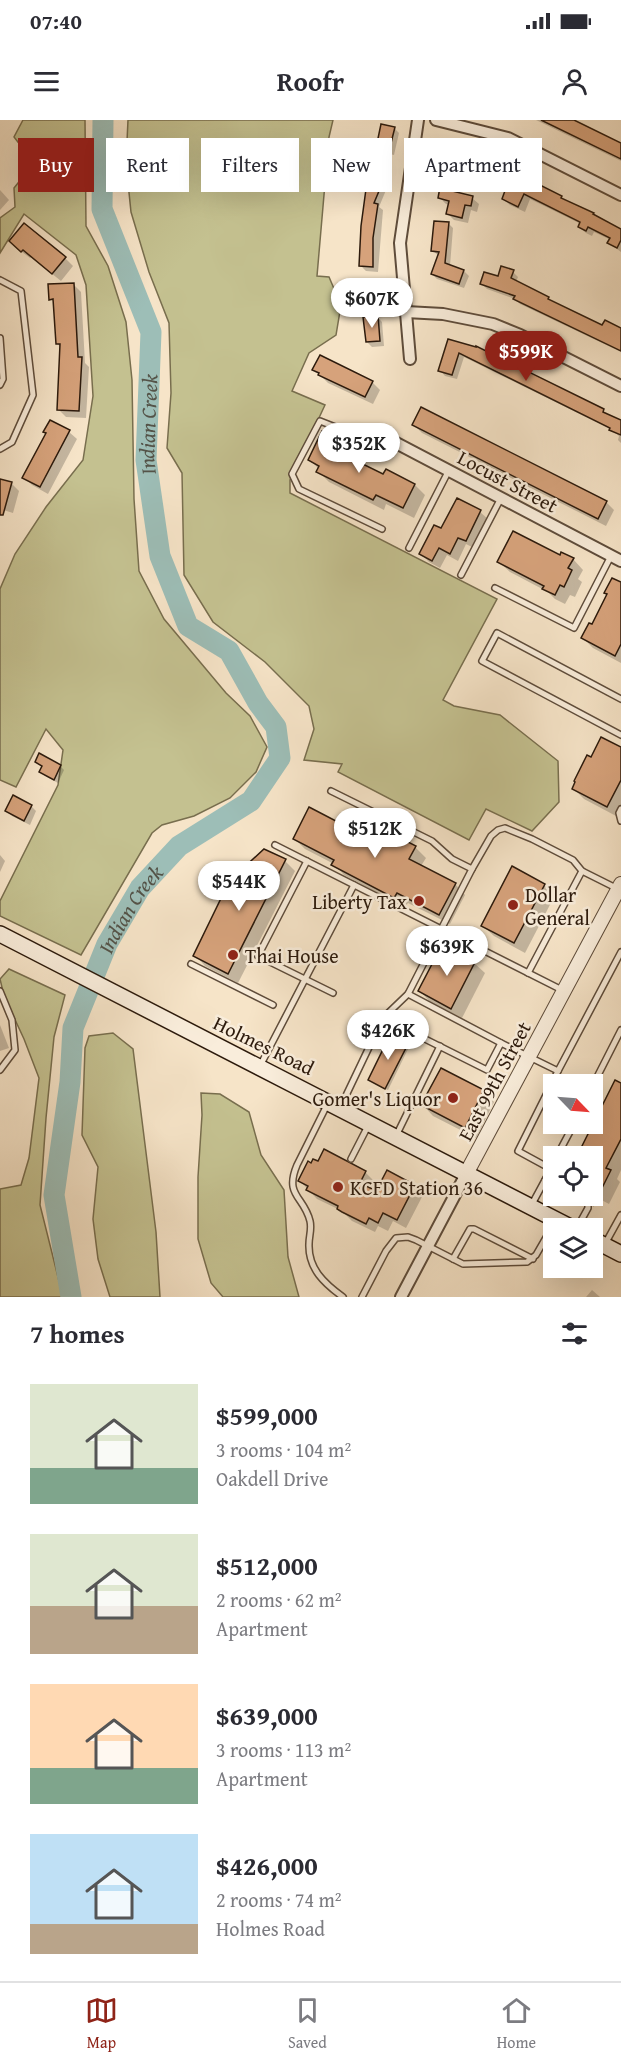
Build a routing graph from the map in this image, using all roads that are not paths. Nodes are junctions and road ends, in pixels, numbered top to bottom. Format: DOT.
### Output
graph roads {
  1 [pos="418,120"];
  2 [pos="436,120"];
  3 [pos="621,195"];
  4 [pos="0,280"];
  5 [pos="405,312"];
  6 [pos="0,338"];
  7 [pos="410,359"];
  8 [pos="0,385"];
  9 [pos="621,386"];
  10 [pos="379,434"];
  11 [pos="0,449"];
  12 [pos="449,470"];
  13 [pos="501,498"];
  14 [pos="382,529"];
  15 [pos="409,548"];
  16 [pos="616,558"];
  17 [pos="461,575"];
  18 [pos="495,588"];
  19 [pos="621,699"];
  20 [pos="621,735"];
  21 [pos="331,791"];
  22 [pos="621,809"];
  23 [pos="621,821"];
  24 [pos="275,845"];
  25 [pos="307,861"];
  26 [pos="472,869"];
  27 [pos="582,871"];
  28 [pos="354,885"];
  29 [pos="620,886"];
  30 [pos="441,928"];
  31 [pos="0,934"];
  32 [pos="621,952"];
  33 [pos="191,964"];
  34 [pos="613,967"];
  35 [pos="621,971"];
  36 [pos="528,973"];
  37 [pos="305,979"];
  38 [pos="0,991"];
  39 [pos="564,991"];
  40 [pos="333,993"];
  41 [pos="408,994"];
  42 [pos="273,1005"];
  43 [pos="383,1018"];
  44 [pos="621,1030"];
  45 [pos="501,1043"];
  46 [pos="440,1046"];
  47 [pos="529,1057"];
  48 [pos="260,1066"];
  49 [pos="0,1070"];
  50 [pos="558,1071"];
  51 [pos="599,1074"];
  52 [pos="335,1104"];
  53 [pos="369,1123"];
  54 [pos="396,1137"];
  55 [pos="351,1159"];
  56 [pos="543,1163"];
  57 [pos="466,1173"];
  58 [pos="543,1184"];
  59 [pos="530,1207"];
  60 [pos="621,1215"];
  61 [pos="552,1218"];
  62 [pos="603,1236"];
  63 [pos="543,1242"];
  64 [pos="428,1245"];
  65 [pos="603,1245"];
  66 [pos="621,1254"];
  67 [pos="453,1259"];
  68 [pos="533,1259"];
  69 [pos="343,1297"];
  70 [pos="362,1297"];
  71 [pos="401,1297"];
  1 -- 5 [label="street"];
  2 -- 3 [label="street"];
  4 -- 11 [label="lane"];
  5 -- 7 [label="street"];
  5 -- 9 [label="street"];
  6 -- 8 [label="lane"];
  10 -- 12 [label="street, Locust Street"];
  10 -- 14 [label="lane"];
  12 -- 13 [label="street, Locust Street"];
  12 -- 15 [label="lane"];
  13 -- 16 [label="street, Locust Street"];
  13 -- 17 [label="lane"];
  16 -- 18 [label="lane"];
  19 -- 20 [label="lane"];
  21 -- 26 [label="lane"];
  22 -- 23 [label="lane"];
  24 -- 25 [label="lane"];
  25 -- 28 [label="lane"];
  25 -- 37 [label="lane"];
  26 -- 27 [label="lane"];
  26 -- 30 [label="lane"];
  27 -- 29 [label="lane"];
  27 -- 36 [label="lane"];
  28 -- 30 [label="lane"];
  28 -- 37 [label="lane"];
  29 -- 39 [label="street, East 99th Street"];
  30 -- 36 [label="lane"];
  30 -- 41 [label="lane"];
  31 -- 48 [label="main road, Holmes Road"];
  32 -- 34 [label="lane"];
  33 -- 42 [label="lane"];
  34 -- 35 [label="lane"];
  34 -- 50 [label="lane"];
  36 -- 39 [label="lane"];
  37 -- 40 [label="lane"];
  37 -- 48 [label="lane"];
  38 -- 49 [label="lane"];
  39 -- 47 [label="street, East 99th Street"];
  41 -- 43 [label="lane"];
  41 -- 45 [label="lane"];
  43 -- 46 [label="lane"];
  43 -- 52 [label="lane"];
  44 -- 51 [label="lane"];
  45 -- 46 [label="lane"];
  45 -- 47 [label="lane"];
  46 -- 54 [label="lane"];
  47 -- 50 [label="lane"];
  47 -- 57 [label="street, East 99th Street"];
  48 -- 52 [label="main road, Holmes Road"];
  50 -- 56 [label="lane"];
  52 -- 53 [label="main road, Holmes Road"];
  52 -- 69 [label="lane"];
  53 -- 54 [label="main road, Holmes Road"];
  53 -- 55 [label="lane"];
  54 -- 57 [label="main road, Holmes Road"];
  57 -- 59 [label="main road, Holmes Road"];
  57 -- 64 [label="street, East 99th Street"];
  58 -- 59 [label="lane"];
  59 -- 61 [label="main road, Holmes Road"];
  60 -- 62 [label="lane"];
  63 -- 68 [label="lane"];
  64 -- 67 [label="lane"];
  64 -- 70 [label="lane"];
  64 -- 71 [label="street, East 99th Street"];
  65 -- 66 [label="main road"];
  67 -- 68 [label="lane"];
  67 -- 68 [label="lane"];
}
